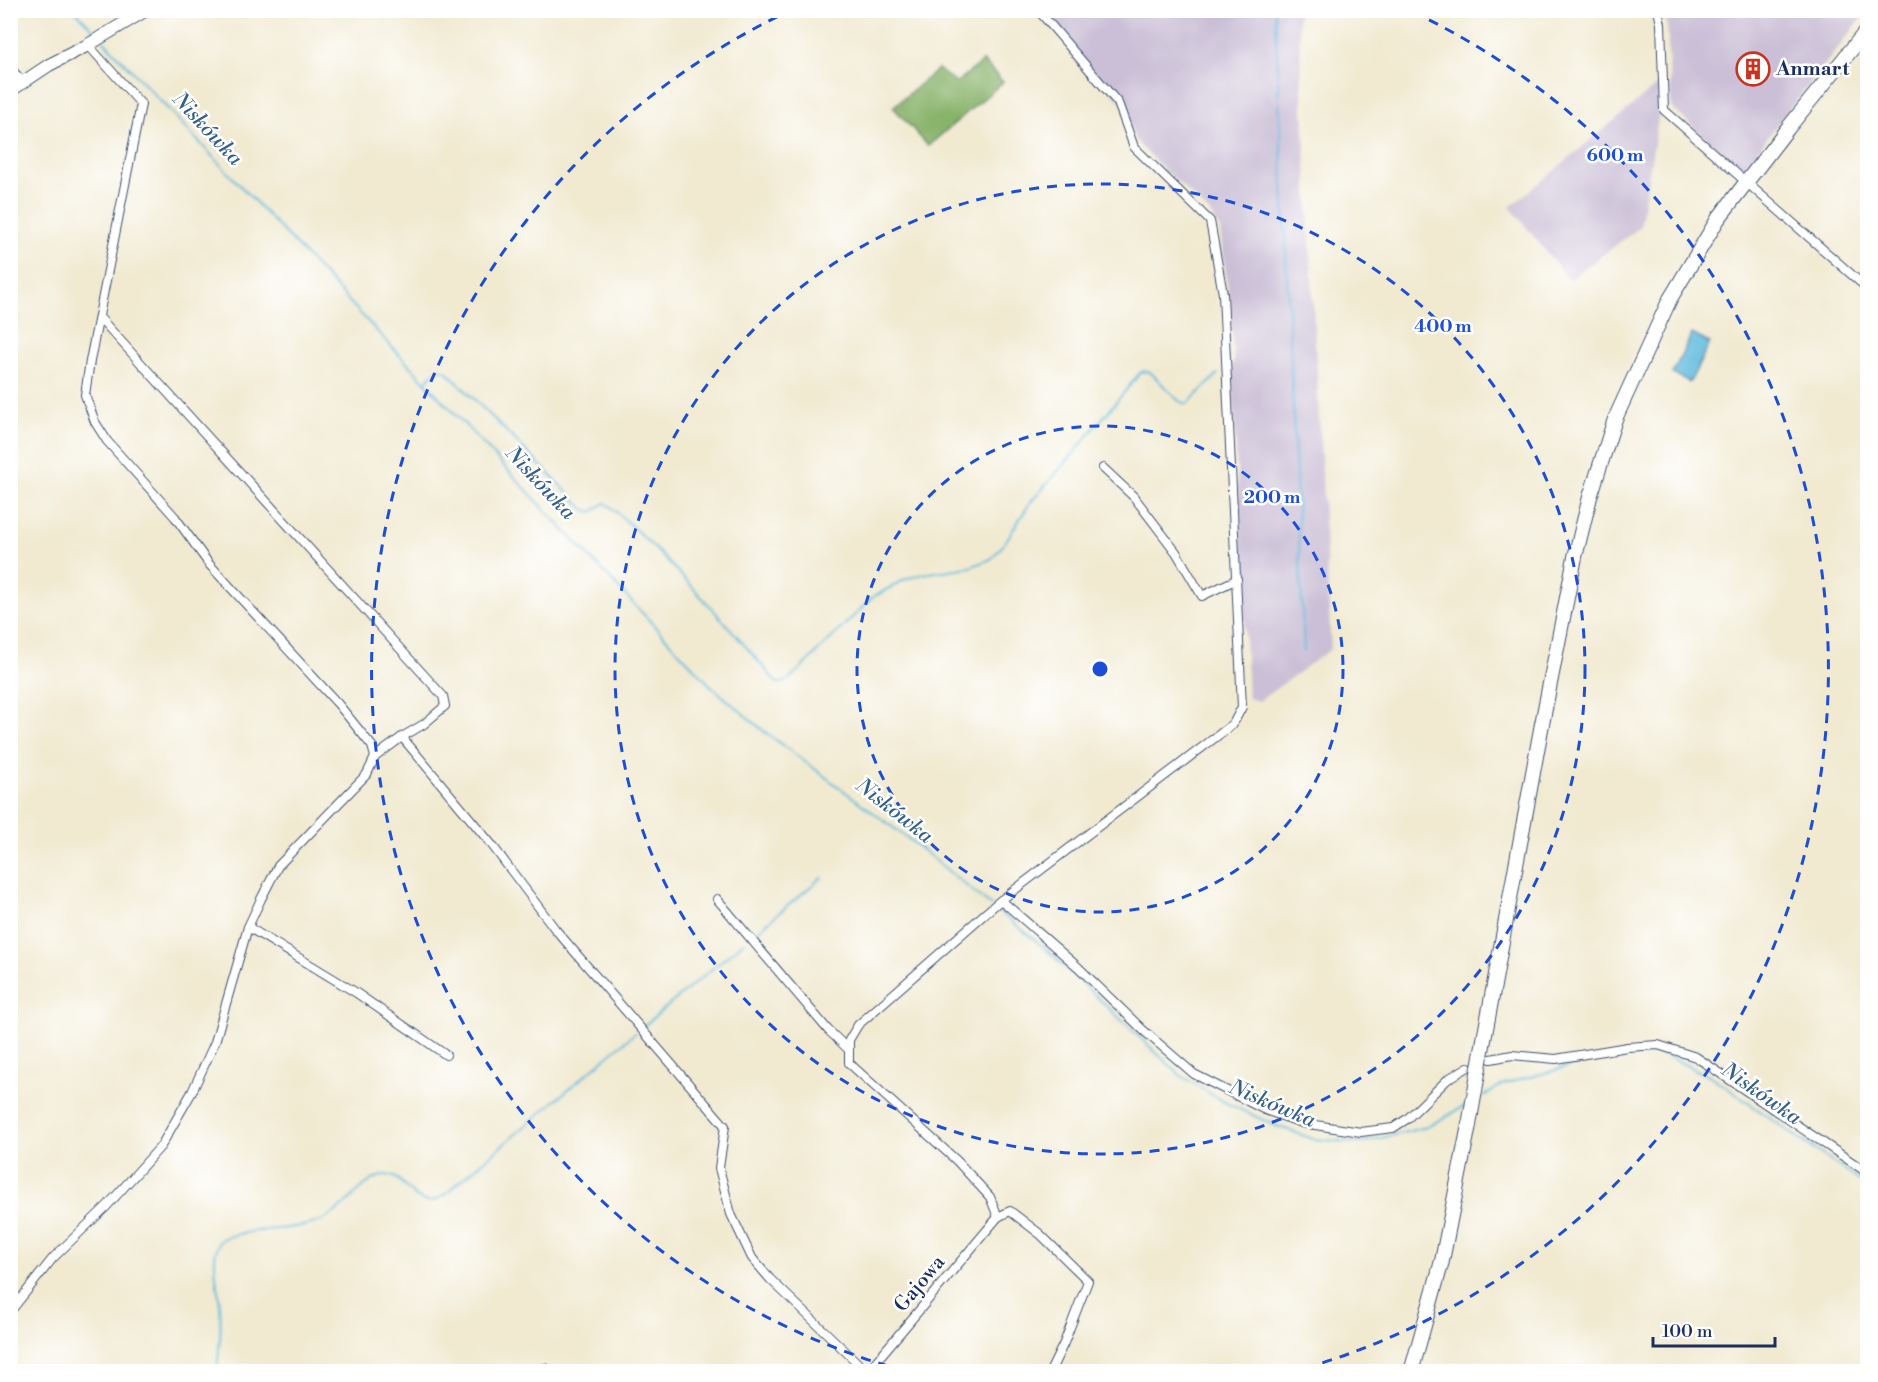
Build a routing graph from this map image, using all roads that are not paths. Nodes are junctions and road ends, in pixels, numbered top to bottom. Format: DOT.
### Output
graph roads {
  1 [pos="146,10"];
  2 [pos="1038,10"];
  3 [pos="1658,10"];
  4 [pos="1868,29"];
  5 [pos="89,44"];
  6 [pos="10,68"];
  7 [pos="23,82"];
  8 [pos="10,91"];
  9 [pos="1745,183"];
  10 [pos="1868,289"];
  11 [pos="99,317"];
  12 [pos="1103,468"];
  13 [pos="1237,579"];
  14 [pos="402,737"];
  15 [pos="375,757"];
  16 [pos="717,899"];
  17 [pos="998,902"];
  18 [pos="248,927"];
  19 [pos="849,1050"];
  20 [pos="446,1055"];
  21 [pos="1486,1058"];
  22 [pos="1468,1066"];
  23 [pos="1868,1173"];
  24 [pos="998,1217"];
  25 [pos="10,1312"];
  26 [pos="867,1371"];
  27 [pos="1050,1371"];
  28 [pos="1411,1371"];
  1 -- 5 [label="street"];
  2 -- 13 [label="street"];
  3 -- 9 [label="street"];
  4 -- 9 [label="main road"];
  5 -- 7 [label="street"];
  5 -- 11 [label="street"];
  6 -- 7 [label="street"];
  7 -- 8 [label="street"];
  9 -- 10 [label="street"];
  9 -- 21 [label="main road"];
  11 -- 14 [label="street"];
  11 -- 15 [label="street"];
  12 -- 13 [label="street"];
  13 -- 17 [label="street"];
  14 -- 15 [label="street"];
  14 -- 26 [label="street"];
  15 -- 18 [label="street"];
  16 -- 19 [label="street"];
  17 -- 19 [label="street"];
  17 -- 22 [label="street"];
  18 -- 20 [label="street"];
  18 -- 25 [label="street"];
  19 -- 24 [label="street"];
  21 -- 23 [label="street"];
  21 -- 28 [label="main road, bridge"];
  24 -- 26 [label="street, Gajowa"];
  24 -- 27 [label="street"];
}
